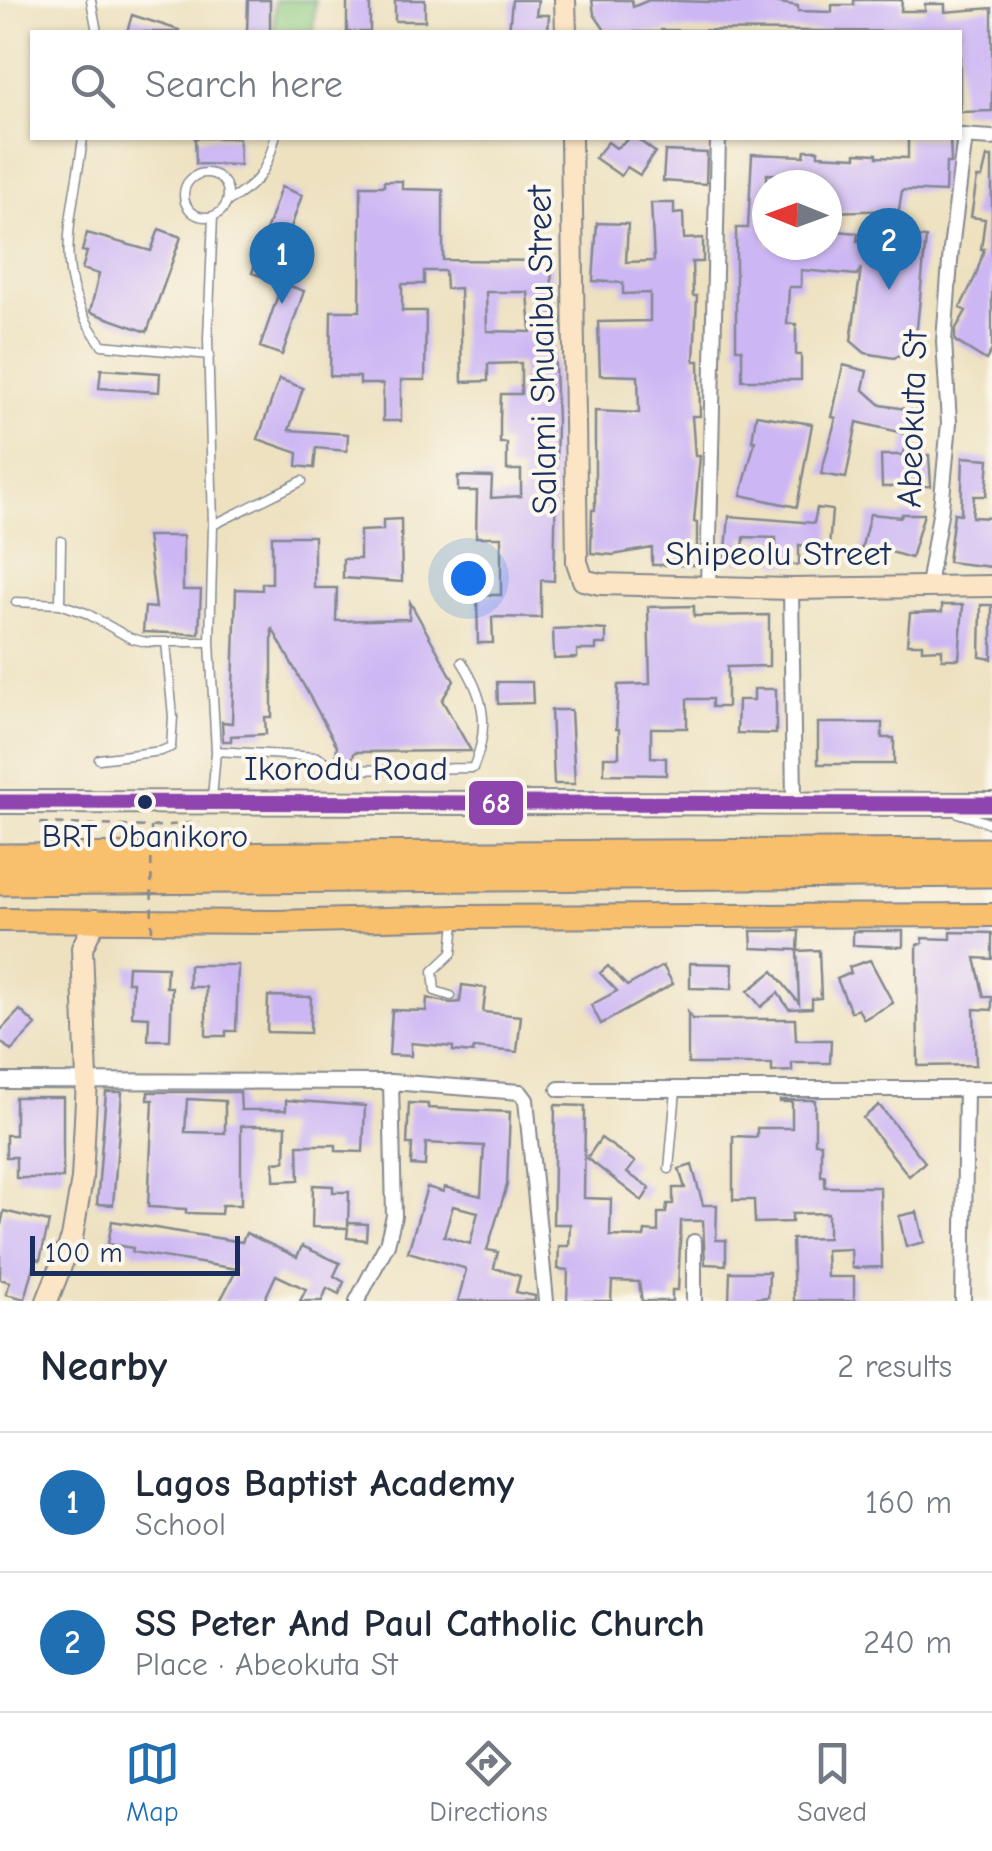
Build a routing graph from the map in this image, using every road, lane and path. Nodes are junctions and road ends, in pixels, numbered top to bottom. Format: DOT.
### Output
graph roads {
  1 [pos="92,0"];
  2 [pos="564,0"];
  3 [pos="97,30"];
  4 [pos="566,30"];
  5 [pos="962,136"];
  6 [pos="992,138"];
  7 [pos="83,140"];
  8 [pos="274,140"];
  9 [pos="571,140"];
  10 [pos="718,140"];
  11 [pos="962,140"];
  12 [pos="226,202"];
  13 [pos="212,216"];
  14 [pos="210,355"];
  15 [pos="302,481"];
  16 [pos="214,526"];
  17 [pos="60,541"];
  18 [pos="577,562"];
  19 [pos="708,586"];
  20 [pos="928,586"];
  21 [pos="992,586"];
  22 [pos="791,590"];
  23 [pos="16,602"];
  24 [pos="60,604"];
  25 [pos="166,642"];
  26 [pos="210,642"];
  27 [pos="462,662"];
  28 [pos="216,751"];
  29 [pos="100,759"];
  30 [pos="0,802"];
  31 [pos="794,802"];
  32 [pos="992,804"];
  33 [pos="934,805"];
  34 [pos="206,813"];
  35 [pos="40,823"];
  36 [pos="992,824"];
  37 [pos="151,827"];
  38 [pos="992,850"];
  39 [pos="0,857"];
  40 [pos="992,874"];
  41 [pos="0,882"];
  42 [pos="992,915"];
  43 [pos="456,917"];
  44 [pos="96,919"];
  45 [pos="0,920"];
  46 [pos="60,920"];
  47 [pos="152,939"];
  48 [pos="82,948"];
  49 [pos="451,996"];
  50 [pos="87,1080"];
  51 [pos="0,1081"];
  52 [pos="392,1082"];
  53 [pos="558,1088"];
  54 [pos="992,1089"];
  55 [pos="676,1090"];
  56 [pos="966,1090"];
  57 [pos="669,1169"];
  58 [pos="694,1242"];
  59 [pos="48,1301"];
  60 [pos="357,1301"];
  61 [pos="546,1301"];
  62 [pos="694,1301"];
  63 [pos="963,1301"];
  1 -- 3 [label="lane"];
  2 -- 4 [label="street"];
  5 -- 6 [label="street"];
  7 -- 14 [label="lane"];
  8 -- 12 [label="lane"];
  9 -- 18 [label="street, Salami Shuaibu Street"];
  10 -- 19 [label="street"];
  11 -- 20 [label="street, Abeokuta St"];
  12 -- 13 [label="lane"];
  12 -- 13 [label="lane"];
  13 -- 14 [label="lane"];
  14 -- 16 [label="lane"];
  15 -- 16 [label="lane"];
  16 -- 26 [label="lane"];
  17 -- 24 [label="lane"];
  18 -- 19 [label="street, Shipeolu Street"];
  19 -- 22 [label="street, Shipeolu Street"];
  20 -- 21 [label="street, Shipeolu Street"];
  20 -- 22 [label="street, Shipeolu Street"];
  22 -- 31 [label="street"];
  23 -- 24 [label="lane"];
  24 -- 25 [label="lane"];
  25 -- 26 [label="lane"];
  25 -- 29 [label="lane"];
  26 -- 28 [label="lane"];
  27 -- 28 [label="lane"];
  28 -- 34 [label="lane"];
  30 -- 34 [label="main road, Ikorodu Road"];
  31 -- 33 [label="main road, Ikorodu Road"];
  31 -- 34 [label="main road, Ikorodu Road"];
  32 -- 33 [label="main road, Ikorodu Road"];
  33 -- 36 [label="lane"];
  34 -- 37 [label="path"];
  35 -- 37 [label="path"];
  37 -- 47 [label="path, bridge"];
  38 -- 39 [label="highway"];
  40 -- 41 [label="highway"];
  42 -- 43 [label="main road"];
  43 -- 44 [label="main road"];
  43 -- 49 [label="lane"];
  44 -- 46 [label="main road"];
  44 -- 48 [label="street"];
  45 -- 46 [label="main road"];
  46 -- 48 [label="street"];
  48 -- 50 [label="street"];
  50 -- 51 [label="street"];
  50 -- 52 [label="street"];
  50 -- 59 [label="street"];
  52 -- 60 [label="street"];
  52 -- 61 [label="street"];
  53 -- 55 [label="street"];
  54 -- 56 [label="street"];
  55 -- 56 [label="street"];
  55 -- 57 [label="lane"];
  56 -- 63 [label="street"];
  58 -- 62 [label="street"];
}
